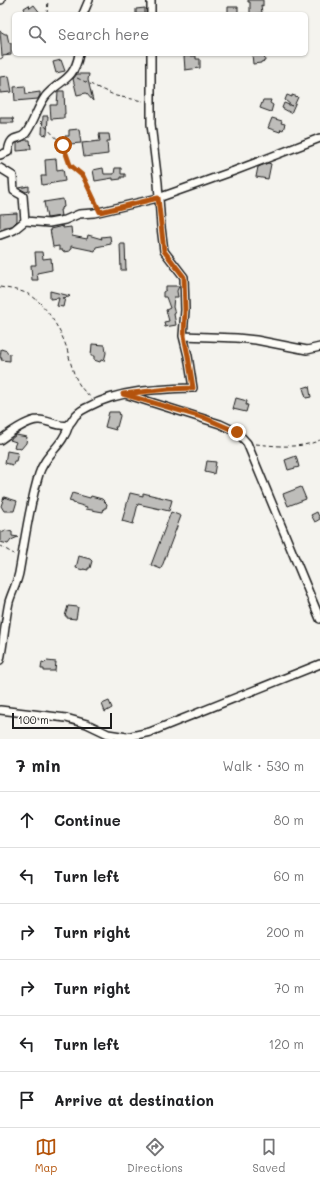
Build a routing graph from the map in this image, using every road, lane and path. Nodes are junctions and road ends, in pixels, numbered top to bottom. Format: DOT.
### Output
graph roads {
  1 [pos="48,0"];
  2 [pos="89,0"];
  3 [pos="151,0"];
  4 [pos="48,12"];
  5 [pos="84,12"];
  6 [pos="151,12"];
  7 [pos="12,52"];
  8 [pos="78,56"];
  9 [pos="151,56"];
  10 [pos="0,59"];
  11 [pos="71,75"];
  12 [pos="150,102"];
  13 [pos="36,116"];
  14 [pos="320,138"];
  15 [pos="0,155"];
  16 [pos="0,168"];
  17 [pos="158,198"];
  18 [pos="100,212"];
  19 [pos="25,221"];
  20 [pos="0,235"];
  21 [pos="0,287"];
  22 [pos="184,336"];
  23 [pos="320,347"];
  24 [pos="123,394"];
  25 [pos="99,402"];
  26 [pos="69,425"];
  27 [pos="0,440"];
  28 [pos="320,440"];
  29 [pos="247,443"];
  30 [pos="0,546"];
  31 [pos="21,559"];
  32 [pos="320,619"];
  33 [pos="2,644"];
  34 [pos="0,660"];
  35 [pos="320,664"];
  36 [pos="0,710"];
  1 -- 4 [label="path"];
  2 -- 5 [label="street"];
  3 -- 6 [label="street"];
  7 -- 10 [label="path"];
  8 -- 11 [label="street"];
  9 -- 12 [label="street"];
  11 -- 12 [label="path"];
  11 -- 13 [label="street"];
  12 -- 17 [label="street"];
  13 -- 15 [label="street"];
  13 -- 18 [label="path"];
  14 -- 17 [label="street"];
  16 -- 19 [label="street"];
  17 -- 18 [label="street"];
  17 -- 22 [label="street"];
  18 -- 19 [label="street"];
  19 -- 20 [label="street"];
  21 -- 25 [label="path"];
  22 -- 23 [label="street"];
  22 -- 24 [label="street"];
  24 -- 25 [label="street"];
  24 -- 29 [label="street"];
  25 -- 26 [label="street"];
  26 -- 27 [label="street"];
  26 -- 31 [label="street"];
  28 -- 29 [label="path"];
  29 -- 32 [label="street"];
  30 -- 31 [label="path"];
  31 -- 33 [label="street"];
  33 -- 34 [label="street"];
  35 -- 36 [label="street"];
}
